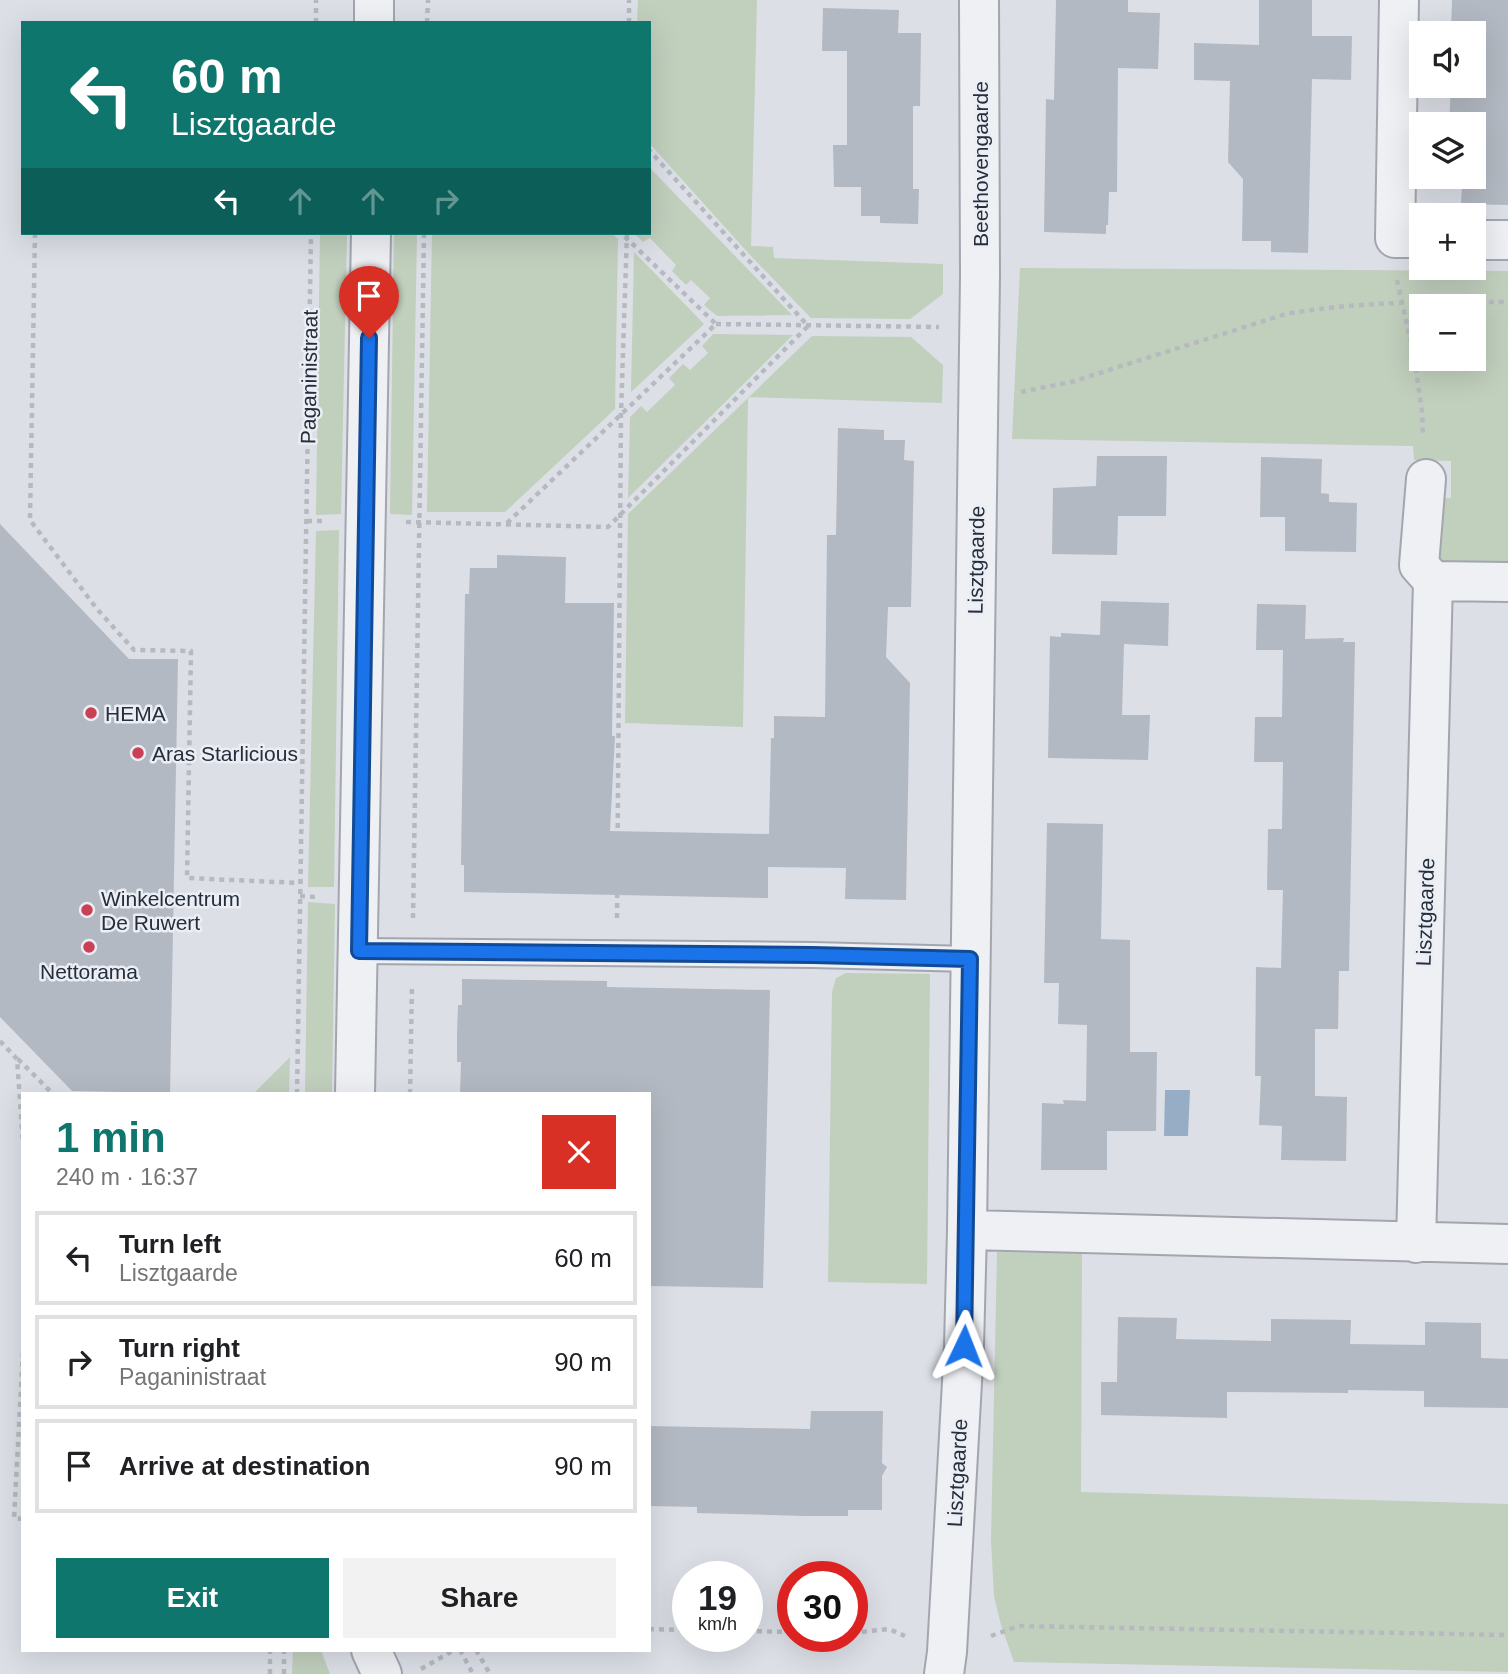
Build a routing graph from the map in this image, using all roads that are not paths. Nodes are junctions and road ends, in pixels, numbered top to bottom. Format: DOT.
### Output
graph roads {
  1 [pos="374,0"];
  2 [pos="979,0"];
  3 [pos="1399,0"];
  4 [pos="374,21"];
  5 [pos="371,235"];
  6 [pos="1409,238"];
  7 [pos="1486,240"];
  8 [pos="1508,240"];
  9 [pos="963,327"];
  10 [pos="1426,479"];
  11 [pos="1433,581"];
  12 [pos="1508,582"];
  13 [pos="359,951"];
  14 [pos="970,959"];
  15 [pos="355,1092"];
  16 [pos="967,1230"];
  17 [pos="1416,1243"];
  18 [pos="1508,1244"];
  19 [pos="371,1652"];
  20 [pos="945,1663"];
  21 [pos="382,1674"];
  1 -- 4 [label="street"];
  2 -- 9 [label="street, Beethovengaarde"];
  3 -- 6 [label="street"];
  5 -- 13 [label="street"];
  7 -- 8 [label="street"];
  9 -- 14 [label="street, Lisztgaarde"];
  10 -- 11 [label="street, Lisztgaarde"];
  11 -- 12 [label="street"];
  11 -- 17 [label="street, Lisztgaarde"];
  13 -- 14 [label="lane"];
  13 -- 15 [label="street"];
  14 -- 16 [label="street, Lisztgaarde"];
  16 -- 17 [label="street"];
  16 -- 20 [label="street, Lisztgaarde"];
  17 -- 18 [label="street"];
  19 -- 21 [label="street"];
}
